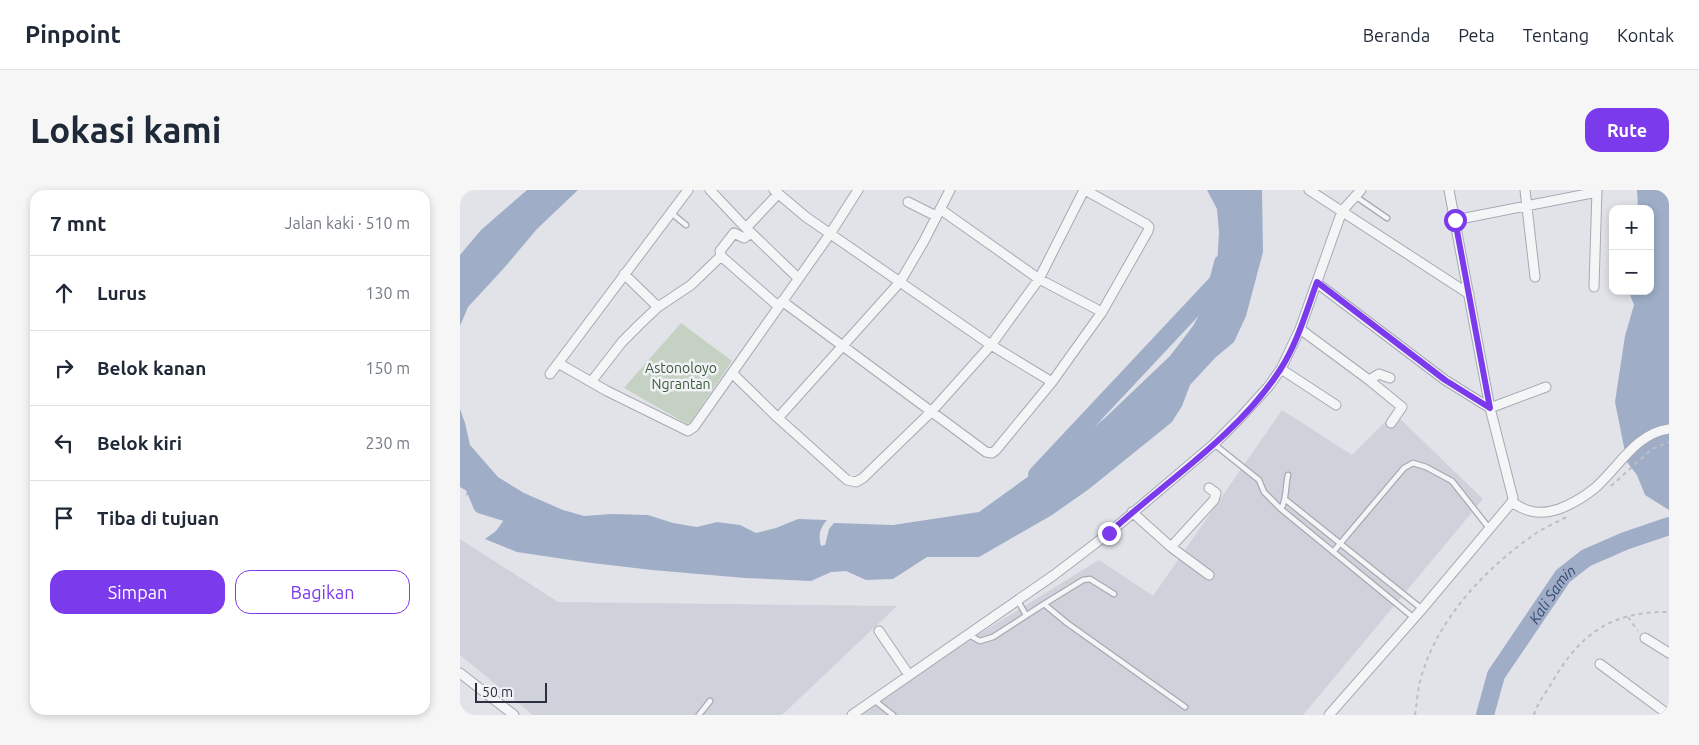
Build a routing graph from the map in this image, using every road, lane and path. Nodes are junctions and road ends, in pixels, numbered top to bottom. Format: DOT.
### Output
graph roads {
  1 [pos="688,190"];
  2 [pos="710,190"];
  3 [pos="858,190"];
  4 [pos="950,190"];
  5 [pos="1085,190"];
  6 [pos="1309,190"];
  7 [pos="1449,190"];
  8 [pos="1525,190"];
  9 [pos="1597,191"];
  10 [pos="776,192"];
  11 [pos="1358,193"];
  12 [pos="908,202"];
  13 [pos="1527,206"];
  14 [pos="1342,211"];
  15 [pos="670,212"];
  16 [pos="938,212"];
  17 [pos="1387,218"];
  18 [pos="1455,220"];
  19 [pos="686,225"];
  20 [pos="749,230"];
  21 [pos="830,234"];
  22 [pos="721,256"];
  23 [pos="624,274"];
  24 [pos="1535,277"];
  25 [pos="798,278"];
  26 [pos="1039,279"];
  27 [pos="900,282"];
  28 [pos="1317,282"];
  29 [pos="1594,287"];
  30 [pos="1469,294"];
  31 [pos="780,303"];
  32 [pos="658,306"];
  33 [pos="1102,312"];
  34 [pos="1300,329"];
  35 [pos="991,345"];
  36 [pos="844,346"];
  37 [pos="558,363"];
  38 [pos="1281,369"];
  39 [pos="732,373"];
  40 [pos="550,374"];
  41 [pos="1390,378"];
  42 [pos="1369,380"];
  43 [pos="591,382"];
  44 [pos="1052,382"];
  45 [pos="1546,387"];
  46 [pos="1336,405"];
  47 [pos="1490,408"];
  48 [pos="932,411"];
  49 [pos="778,418"];
  50 [pos="1391,423"];
  51 [pos="1669,429"];
  52 [pos="1669,442"];
  53 [pos="1214,444"];
  54 [pos="1288,475"];
  55 [pos="1611,487"];
  56 [pos="1209,488"];
  57 [pos="1286,500"];
  58 [pos="1512,502"];
  59 [pos="1281,509"];
  60 [pos="1132,512"];
  61 [pos="1568,516"];
  62 [pos="1490,529"];
  63 [pos="1341,543"];
  64 [pos="1171,547"];
  65 [pos="1333,552"];
  66 [pos="1209,575"];
  67 [pos="1114,594"];
  68 [pos="1018,601"];
  69 [pos="1044,604"];
  70 [pos="1422,609"];
  71 [pos="1669,612"];
  72 [pos="1026,615"];
  73 [pos="1628,617"];
  74 [pos="1414,618"];
  75 [pos="879,630"];
  76 [pos="969,635"];
  77 [pos="1645,638"];
  78 [pos="1669,653"];
  79 [pos="1600,664"];
  80 [pos="460,673"];
  81 [pos="909,675"];
  82 [pos="874,700"];
  83 [pos="710,701"];
  84 [pos="1185,707"];
  85 [pos="1669,714"];
  86 [pos="514,715"];
  87 [pos="699,715"];
  88 [pos="852,715"];
  89 [pos="893,715"];
  90 [pos="1328,715"];
  91 [pos="1415,715"];
  92 [pos="1534,715"];
  1 -- 15 [label="street"];
  2 -- 20 [label="street"];
  3 -- 21 [label="street"];
  4 -- 16 [label="street"];
  5 -- 26 [label="street"];
  5 -- 33 [label="street"];
  6 -- 14 [label="street"];
  7 -- 18 [label="street"];
  8 -- 13 [label="street"];
  9 -- 13 [label="street"];
  9 -- 29 [label="street"];
  10 -- 20 [label="street"];
  10 -- 21 [label="street"];
  11 -- 14 [label="street"];
  11 -- 17 [label="lane"];
  12 -- 16 [label="street"];
  13 -- 18 [label="street"];
  13 -- 24 [label="street"];
  14 -- 28 [label="street"];
  14 -- 30 [label="street"];
  15 -- 19 [label="lane"];
  15 -- 23 [label="street"];
  16 -- 26 [label="street"];
  16 -- 27 [label="street"];
  18 -- 30 [label="street"];
  20 -- 22 [label="street"];
  20 -- 25 [label="street"];
  21 -- 25 [label="street"];
  21 -- 27 [label="street"];
  22 -- 31 [label="street"];
  22 -- 32 [label="street"];
  23 -- 32 [label="street"];
  23 -- 37 [label="street"];
  25 -- 31 [label="street"];
  26 -- 33 [label="street"];
  26 -- 35 [label="street"];
  27 -- 35 [label="street"];
  27 -- 36 [label="street"];
  28 -- 34 [label="street"];
  28 -- 47 [label="street"];
  30 -- 47 [label="street"];
  31 -- 36 [label="street"];
  31 -- 39 [label="street"];
  32 -- 43 [label="street"];
  33 -- 44 [label="street"];
  34 -- 38 [label="street"];
  34 -- 42 [label="street"];
  35 -- 44 [label="street"];
  35 -- 48 [label="street"];
  36 -- 48 [label="street"];
  36 -- 49 [label="street"];
  37 -- 40 [label="street"];
  37 -- 43 [label="street"];
  38 -- 46 [label="street"];
  38 -- 53 [label="street"];
  39 -- 43 [label="street"];
  39 -- 49 [label="street"];
  41 -- 42 [label="street"];
  42 -- 50 [label="street"];
  44 -- 48 [label="street"];
  45 -- 47 [label="street"];
  47 -- 58 [label="street"];
  48 -- 49 [label="street"];
  51 -- 58 [label="street"];
  52 -- 55 [label="path"];
  53 -- 59 [label="lane"];
  53 -- 60 [label="street"];
  54 -- 57 [label="lane"];
  56 -- 64 [label="street"];
  57 -- 59 [label="lane"];
  57 -- 63 [label="lane"];
  58 -- 62 [label="street"];
  59 -- 65 [label="lane"];
  60 -- 64 [label="street"];
  60 -- 68 [label="street"];
  61 -- 91 [label="path"];
  62 -- 63 [label="lane"];
  62 -- 70 [label="street"];
  63 -- 65 [label="lane"];
  63 -- 70 [label="lane"];
  64 -- 66 [label="street"];
  65 -- 74 [label="lane"];
  67 -- 69 [label="lane"];
  68 -- 72 [label="lane"];
  68 -- 76 [label="street"];
  69 -- 72 [label="lane"];
  69 -- 84 [label="lane"];
  70 -- 74 [label="street"];
  71 -- 73 [label="path"];
  72 -- 76 [label="lane"];
  73 -- 77 [label="path"];
  73 -- 92 [label="path"];
  74 -- 90 [label="street"];
  75 -- 81 [label="street"];
  76 -- 81 [label="street"];
  77 -- 78 [label="street"];
  79 -- 85 [label="street"];
  80 -- 86 [label="street"];
  81 -- 82 [label="street"];
  82 -- 88 [label="street"];
  82 -- 89 [label="lane"];
  83 -- 87 [label="lane"];
}
